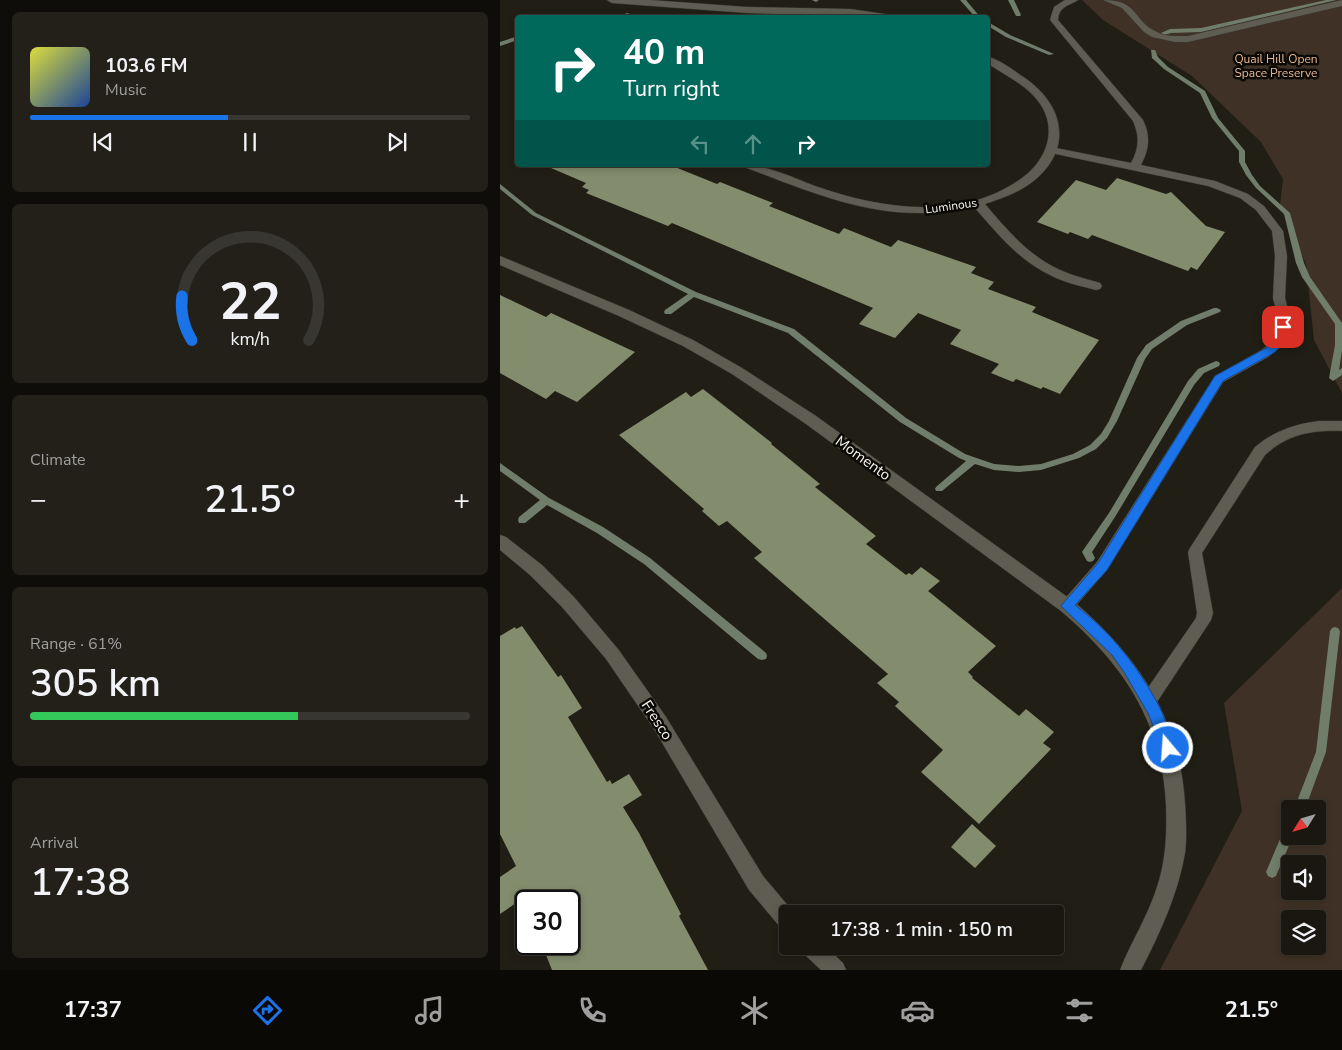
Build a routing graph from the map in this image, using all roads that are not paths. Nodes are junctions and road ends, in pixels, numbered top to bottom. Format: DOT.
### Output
graph roads {
  1 [pos="612,0"];
  2 [pos="1074,0"];
  3 [pos="1107,0"];
  4 [pos="1342,3"];
  5 [pos="871,15"];
  6 [pos="990,61"];
  7 [pos="1051,150"];
  8 [pos="754,167"];
  9 [pos="1134,168"];
  10 [pos="977,204"];
  11 [pos="500,260"];
  12 [pos="1096,286"];
  13 [pos="1342,426"];
  14 [pos="500,541"];
  15 [pos="1067,606"];
  16 [pos="1148,700"];
  17 [pos="779,910"];
  18 [pos="820,955"];
  19 [pos="836,970"];
  20 [pos="1130,970"];
  1 -- 5 [label="street"];
  2 -- 9 [label="lane"];
  3 -- 4 [label="lane"];
  6 -- 7 [label="street"];
  7 -- 9 [label="lane"];
  7 -- 10 [label="street, Luminous"];
  8 -- 10 [label="street, Luminous"];
  9 -- 15 [label="lane"];
  10 -- 12 [label="street"];
  11 -- 15 [label="street, Momento"];
  13 -- 16 [label="lane"];
  14 -- 17 [label="street, Fresco"];
  15 -- 16 [label="street, Momento"];
  16 -- 20 [label="street, Momento"];
  18 -- 19 [label="street"];
}
